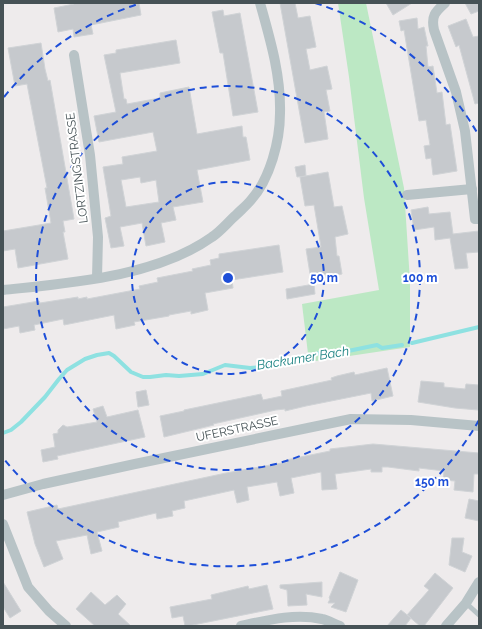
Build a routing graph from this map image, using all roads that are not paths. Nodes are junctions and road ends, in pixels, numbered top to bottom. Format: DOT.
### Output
graph roads {
  1 [pos="260,3"];
  2 [pos="445,3"];
  3 [pos="74,55"];
  4 [pos="472,190"];
  5 [pos="407,195"];
  6 [pos="479,219"];
  7 [pos="97,278"];
  8 [pos="3,290"];
  9 [pos="479,426"];
  10 [pos="3,495"];
  11 [pos="3,524"];
  12 [pos="479,582"];
  13 [pos="466,604"];
  14 [pos="479,615"];
  15 [pos="66,626"];
  16 [pos="241,626"];
  17 [pos="340,626"];
  18 [pos="446,626"];
  1 -- 7 [label="street"];
  2 -- 4 [label="street"];
  3 -- 7 [label="street, LORTZINGSTRASSE"];
  4 -- 5 [label="street"];
  4 -- 6 [label="street"];
  7 -- 8 [label="street"];
  9 -- 10 [label="street, UFERSTRASSE"];
  11 -- 15 [label="street"];
  12 -- 13 [label="street"];
  13 -- 14 [label="lane"];
  13 -- 18 [label="street"];
  16 -- 17 [label="street"];
}
